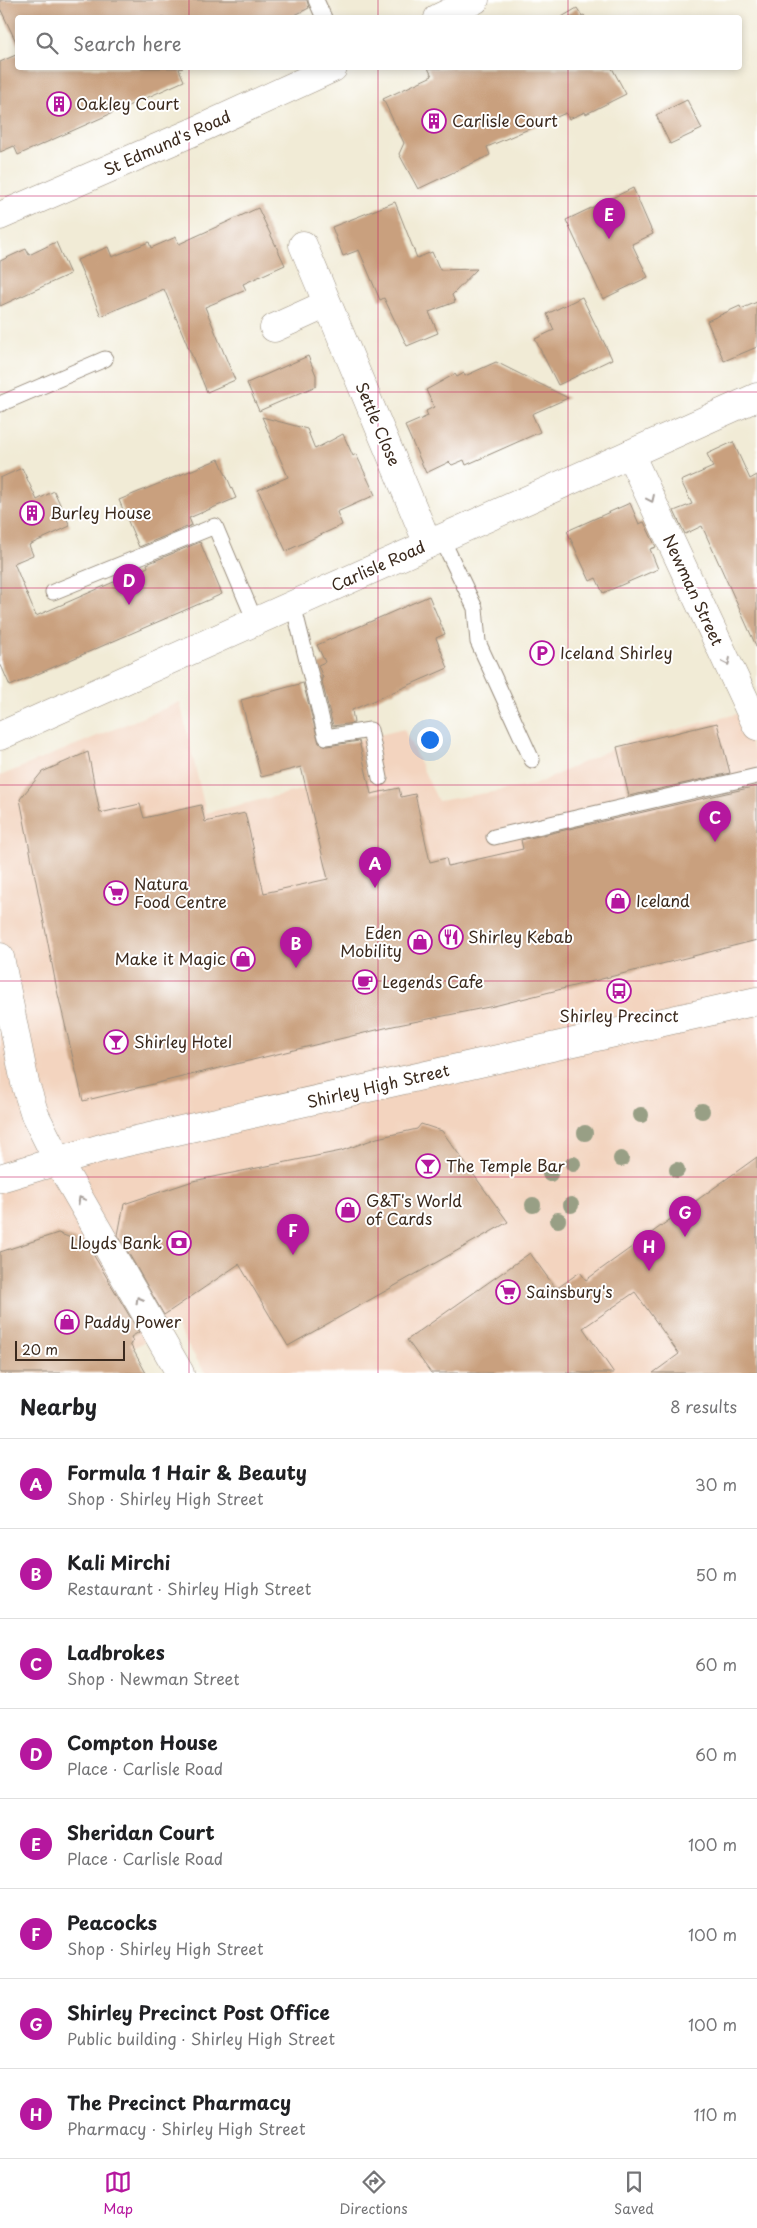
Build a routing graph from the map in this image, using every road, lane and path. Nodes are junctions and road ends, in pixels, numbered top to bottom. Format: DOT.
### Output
graph roads {
  1 [pos="316,0"];
  2 [pos="475,0"];
  3 [pos="323,15"];
  4 [pos="444,15"];
  5 [pos="329,70"];
  6 [pos="0,216"];
  7 [pos="303,245"];
  8 [pos="327,304"];
  9 [pos="274,328"];
  10 [pos="105,359"];
  11 [pos="757,398"];
  12 [pos="0,404"];
  13 [pos="630,454"];
  14 [pos="435,540"];
  15 [pos="53,592"];
  16 [pos="293,604"];
  17 [pos="255,621"];
  18 [pos="757,726"];
  19 [pos="0,736"];
  20 [pos="532,760"];
  21 [pos="757,776"];
  22 [pos="380,778"];
  23 [pos="494,837"];
  24 [pos="0,957"];
  25 [pos="757,1001"];
  26 [pos="58,1161"];
  27 [pos="0,1178"];
  28 [pos="180,1373"];
  1 -- 3 [label="lane"];
  2 -- 4 [label="street"];
  5 -- 6 [label="street, St Edmund's Road"];
  7 -- 8 [label="street, Settle Close"];
  8 -- 9 [label="street"];
  8 -- 14 [label="street, Settle Close"];
  10 -- 12 [label="lane"];
  11 -- 13 [label="street, Carlisle Road"];
  13 -- 14 [label="street, Carlisle Road"];
  13 -- 18 [label="street, Newman Street, one-way"];
  14 -- 16 [label="street, Carlisle Road"];
  14 -- 20 [label="lane"];
  15 -- 17 [label="lane"];
  16 -- 17 [label="street, Carlisle Road"];
  16 -- 22 [label="lane"];
  17 -- 19 [label="street, Carlisle Road"];
  21 -- 23 [label="lane"];
  24 -- 26 [label="street"];
  25 -- 26 [label="street, Shirley High Street"];
  26 -- 27 [label="street, Shirley High Street"];
  28 -- 26 [label="street, one-way"];
}
